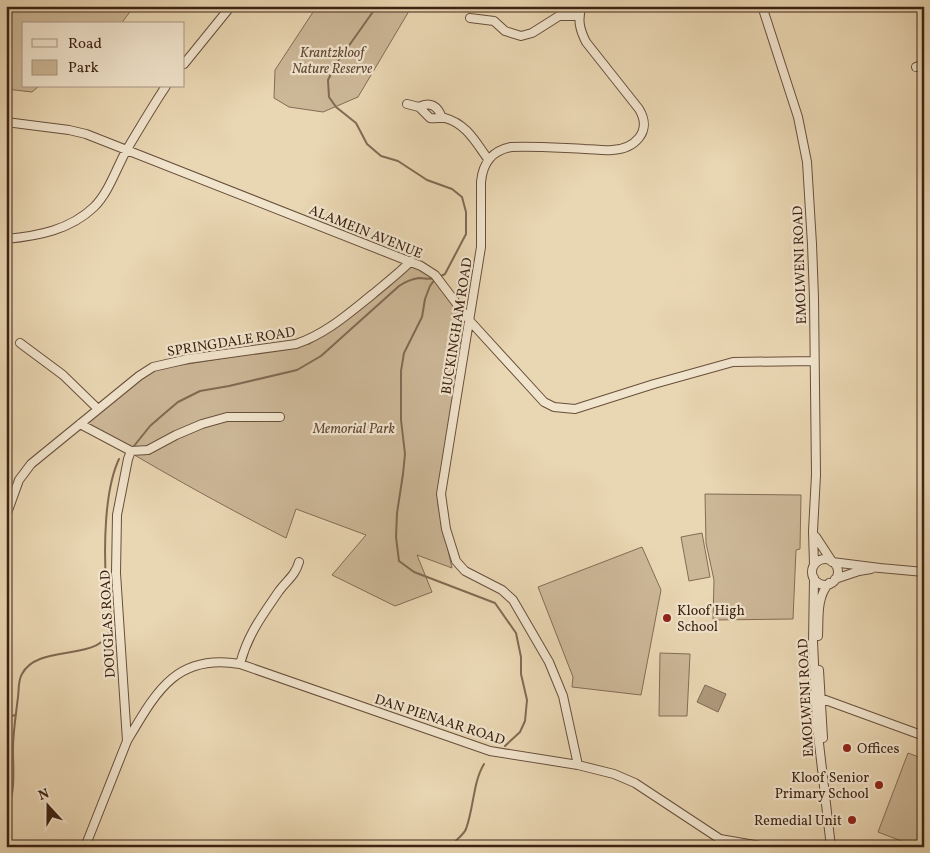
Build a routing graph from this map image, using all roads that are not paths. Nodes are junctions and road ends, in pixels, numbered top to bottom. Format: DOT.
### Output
graph roads {
  1 [pos="231,6"];
  2 [pos="582,6"];
  3 [pos="762,6"];
  4 [pos="579,16"];
  5 [pos="470,18"];
  6 [pos="185,63"];
  7 [pos="165,88"];
  8 [pos="407,104"];
  9 [pos="419,107"];
  10 [pos="442,118"];
  11 [pos="6,122"];
  12 [pos="126,151"];
  13 [pos="488,159"];
  14 [pos="6,239"];
  15 [pos="411,261"];
  16 [pos="469,320"];
  17 [pos="20,343"];
  18 [pos="814,361"];
  19 [pos="98,409"];
  20 [pos="280,417"];
  21 [pos="80,424"];
  22 [pos="132,451"];
  23 [pos="7,513"];
  24 [pos="813,531"];
  25 [pos="831,561"];
  26 [pos="299,562"];
  27 [pos="814,565"];
  28 [pos="880,568"];
  29 [pos="924,572"];
  30 [pos="814,578"];
  31 [pos="832,581"];
  32 [pos="240,664"];
  33 [pos="820,698"];
  34 [pos="838,704"];
  35 [pos="821,707"];
  36 [pos="924,736"];
  37 [pos="127,741"];
  38 [pos="578,765"];
  39 [pos="829,835"];
  40 [pos="85,847"];
  41 [pos="767,847"];
  42 [pos="822,847"];
  43 [pos="831,847"];
  44 [pos="836,847"];
  1 -- 6 [label="street"];
  2 -- 4 [label="street"];
  3 -- 18 [label="street, EMOLWENI ROAD"];
  4 -- 5 [label="street"];
  4 -- 13 [label="street"];
  7 -- 12 [label="street"];
  8 -- 9 [label="street"];
  9 -- 10 [label="street"];
  9 -- 10 [label="street"];
  10 -- 13 [label="street"];
  11 -- 12 [label="street, ALAMEIN AVENUE"];
  12 -- 14 [label="street"];
  12 -- 15 [label="street, ALAMEIN AVENUE"];
  13 -- 16 [label="street, BUCKINGHAM ROAD"];
  15 -- 16 [label="street, ALAMEIN AVENUE"];
  15 -- 19 [label="street, SPRINGDALE ROAD"];
  16 -- 18 [label="street, ALAMEIN AVENUE"];
  16 -- 38 [label="street, BUCKINGHAM ROAD"];
  17 -- 19 [label="street"];
  18 -- 24 [label="street, EMOLWENI ROAD"];
  19 -- 21 [label="street, SPRINGDALE ROAD"];
  20 -- 22 [label="street"];
  21 -- 22 [label="street"];
  21 -- 23 [label="street, SPRINGDALE ROAD"];
  22 -- 37 [label="street, DOUGLAS ROAD"];
  24 -- 25 [label="street"];
  24 -- 27 [label="street, EMOLWENI ROAD"];
  25 -- 27 [label="street"];
  25 -- 28 [label="street"];
  25 -- 31 [label="street"];
  26 -- 32 [label="street"];
  27 -- 30 [label="street"];
  28 -- 29 [label="street"];
  28 -- 31 [label="street"];
  30 -- 31 [label="street"];
  30 -- 39 [label="street, EMOLWENI ROAD"];
  31 -- 33 [label="street, EMOLWENI ROAD"];
  32 -- 37 [label="street, DAN PIENAAR ROAD"];
  32 -- 38 [label="street, DAN PIENAAR ROAD"];
  33 -- 34 [label="street"];
  33 -- 35 [label="street, EMOLWENI ROAD"];
  34 -- 35 [label="street"];
  34 -- 36 [label="street"];
  35 -- 44 [label="street, EMOLWENI ROAD"];
  37 -- 40 [label="street, DOUGLAS ROAD"];
  38 -- 41 [label="street, DAN PIENAAR ROAD"];
  39 -- 42 [label="street"];
  39 -- 43 [label="street, EMOLWENI ROAD"];
}
